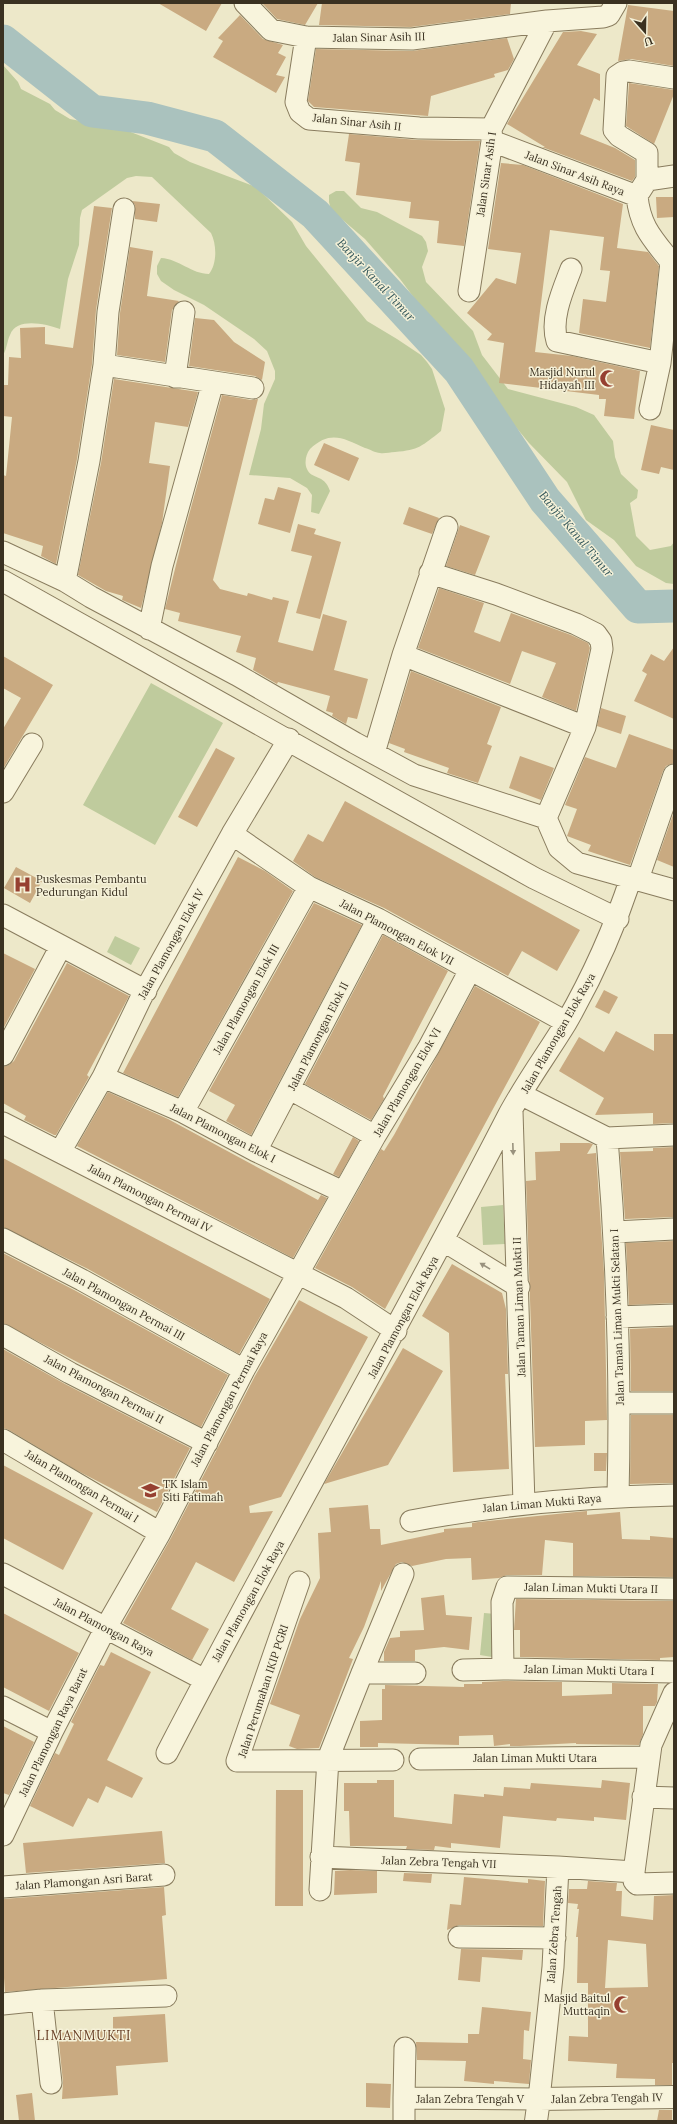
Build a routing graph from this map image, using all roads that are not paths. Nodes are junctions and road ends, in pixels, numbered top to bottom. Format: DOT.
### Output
graph roads {
  1 [pos="245,3"];
  2 [pos="616,3"];
  3 [pos="547,21"];
  4 [pos="306,38"];
  5 [pos="674,78"];
  6 [pos="491,135"];
  7 [pos="674,176"];
  8 [pos="642,188"];
  9 [pos="124,209"];
  10 [pos="672,262"];
  11 [pos="571,270"];
  12 [pos="469,291"];
  13 [pos="184,312"];
  14 [pos="660,363"];
  15 [pos="104,364"];
  16 [pos="175,377"];
  17 [pos="213,382"];
  18 [pos="253,388"];
  19 [pos="650,408"];
  20 [pos="447,527"];
  21 [pos="3,552"];
  22 [pos="430,573"];
  23 [pos="65,581"];
  24 [pos="4,583"];
  25 [pos="91,597"];
  26 [pos="76,623"];
  27 [pos="149,629"];
  28 [pos="403,655"];
  29 [pos="585,727"];
  30 [pos="289,739"];
  31 [pos="32,744"];
  32 [pos="374,753"];
  33 [pos="414,775"];
  34 [pos="673,782"];
  35 [pos="3,792"];
  36 [pos="400,802"];
  37 [pos="546,818"];
  38 [pos="232,834"];
  39 [pos="634,879"];
  40 [pos="309,887"];
  41 [pos="674,890"];
  42 [pos="3,915"];
  43 [pos="378,919"];
  44 [pos="618,919"];
  45 [pos="61,946"];
  46 [pos="470,970"];
  47 [pos="146,991"];
  48 [pos="566,1022"];
  49 [pos="3,1055"];
  50 [pos="102,1077"];
  51 [pos="290,1089"];
  52 [pos="517,1102"];
  53 [pos="183,1112"];
  54 [pos="3,1123"];
  55 [pos="375,1136"];
  56 [pos="674,1136"];
  57 [pos="607,1138"];
  58 [pos="60,1152"];
  59 [pos="256,1152"];
  60 [pos="343,1192"];
  61 [pos="674,1229"];
  62 [pos="615,1232"];
  63 [pos="3,1240"];
  64 [pos="444,1241"];
  65 [pos="296,1273"];
  66 [pos="519,1287"];
  67 [pos="674,1315"];
  68 [pos="617,1317"];
  69 [pos="396,1331"];
  70 [pos="3,1335"];
  71 [pos="244,1370"];
  72 [pos="620,1403"];
  73 [pos="674,1403"];
  74 [pos="3,1440"];
  75 [pos="206,1443"];
  76 [pos="674,1495"];
  77 [pos="618,1497"];
  78 [pos="524,1504"];
  79 [pos="411,1521"];
  80 [pos="160,1533"];
  81 [pos="3,1574"];
  82 [pos="403,1574"];
  83 [pos="299,1582"];
  84 [pos="674,1589"];
  85 [pos="105,1628"];
  86 [pos="503,1668"];
  87 [pos="463,1670"];
  88 [pos="674,1672"];
  89 [pos="362,1673"];
  90 [pos="415,1673"];
  91 [pos="205,1680"];
  92 [pos="674,1692"];
  93 [pos="3,1707"];
  94 [pos="52,1732"];
  95 [pos="167,1753"];
  96 [pos="649,1757"];
  97 [pos="328,1759"];
  98 [pos="420,1759"];
  99 [pos="393,1760"];
  100 [pos="643,1797"];
  101 [pos="674,1798"];
  102 [pos="8,1812"];
  103 [pos="3,1835"];
  104 [pos="321,1857"];
  105 [pos="558,1867"];
  106 [pos="634,1872"];
  107 [pos="164,1875"];
  108 [pos="674,1883"];
  109 [pos="3,1887"];
  110 [pos="320,1890"];
  111 [pos="459,1937"];
  112 [pos="555,1938"];
  113 [pos="166,1996"];
  114 [pos="42,2000"];
  115 [pos="3,2004"];
  116 [pos="405,2048"];
  117 [pos="51,2083"];
  118 [pos="674,2097"];
  119 [pos="404,2098"];
  120 [pos="539,2100"];
  121 [pos="404,2121"];
  122 [pos="536,2121"];
  1 -- 4 [label="street, Jalan Sinar Asih III"];
  2 -- 3 [label="street, Jalan Sinar Asih III"];
  3 -- 4 [label="street, Jalan Sinar Asih III"];
  3 -- 6 [label="street, Jalan Sinar Asih I"];
  4 -- 6 [label="street, Jalan Sinar Asih II"];
  5 -- 8 [label="street"];
  6 -- 8 [label="street, Jalan Sinar Asih Raya"];
  6 -- 12 [label="street, Jalan Sinar Asih I"];
  7 -- 8 [label="street, Jalan Sinar Asih Raya"];
  8 -- 10 [label="street"];
  9 -- 15 [label="street"];
  10 -- 14 [label="street"];
  11 -- 14 [label="street"];
  13 -- 16 [label="street"];
  14 -- 19 [label="street"];
  15 -- 16 [label="street"];
  15 -- 23 [label="street"];
  16 -- 17 [label="street"];
  17 -- 18 [label="street"];
  17 -- 27 [label="street"];
  20 -- 22 [label="street"];
  21 -- 23 [label="street"];
  22 -- 28 [label="street"];
  22 -- 29 [label="street"];
  23 -- 25 [label="street"];
  24 -- 26 [label="street"];
  25 -- 26 [label="street"];
  25 -- 27 [label="street"];
  26 -- 30 [label="street"];
  27 -- 32 [label="street"];
  28 -- 29 [label="street"];
  28 -- 32 [label="street"];
  29 -- 37 [label="street"];
  30 -- 36 [label="street"];
  30 -- 38 [label="street, Jalan Plamongan Elok IV"];
  31 -- 35 [label="street"];
  32 -- 33 [label="street"];
  33 -- 36 [label="street"];
  33 -- 37 [label="street"];
  34 -- 39 [label="street, Jalan Plamongan Elok Raya"];
  36 -- 44 [label="street"];
  37 -- 39 [label="street"];
  38 -- 40 [label="street, Jalan Plamongan Elok VII"];
  38 -- 47 [label="street, Jalan Plamongan Elok IV"];
  39 -- 41 [label="street"];
  39 -- 44 [label="street, Jalan Plamongan Elok Raya"];
  40 -- 43 [label="street, Jalan Plamongan Elok VII"];
  40 -- 53 [label="street, Jalan Plamongan Elok III"];
  42 -- 45 [label="street"];
  43 -- 46 [label="street, Jalan Plamongan Elok VII"];
  43 -- 51 [label="street, Jalan Plamongan Elok II"];
  44 -- 48 [label="street, Jalan Plamongan Elok Raya"];
  45 -- 47 [label="street"];
  45 -- 49 [label="street"];
  46 -- 48 [label="street, Jalan Plamongan Elok VII"];
  46 -- 55 [label="street, Jalan Plamongan Elok VI"];
  47 -- 50 [label="street, Jalan Plamongan Elok IV"];
  48 -- 52 [label="street, Jalan Plamongan Elok Raya"];
  50 -- 53 [label="street, Jalan Plamongan Elok I"];
  50 -- 58 [label="street, Jalan Plamongan Elok IV"];
  51 -- 55 [label="street"];
  51 -- 59 [label="street, Jalan Plamongan Elok II"];
  52 -- 57 [label="street"];
  52 -- 64 [label="street, Jalan Plamongan Elok Raya"];
  52 -- 66 [label="street, Jalan Taman Liman Mukti II, one-way"];
  53 -- 59 [label="street, Jalan Plamongan Elok I"];
  54 -- 58 [label="street, Jalan Plamongan Permai IV"];
  55 -- 60 [label="street, Jalan Plamongan Elok VI"];
  56 -- 57 [label="street"];
  57 -- 62 [label="street, Jalan Taman Liman Mukti Selatan I"];
  58 -- 65 [label="street, Jalan Plamongan Permai IV"];
  59 -- 60 [label="street, Jalan Plamongan Elok I"];
  60 -- 65 [label="street, Jalan Plamongan Permai Raya"];
  61 -- 62 [label="street"];
  62 -- 68 [label="street, Jalan Taman Liman Mukti Selatan I"];
  63 -- 71 [label="street, Jalan Plamongan Permai III"];
  66 -- 64 [label="street, one-way"];
  64 -- 69 [label="street, Jalan Plamongan Elok Raya"];
  65 -- 69 [label="street, Jalan Plamongan Permai IV"];
  65 -- 71 [label="street, Jalan Plamongan Permai Raya"];
  66 -- 78 [label="street, Jalan Taman Liman Mukti II"];
  67 -- 68 [label="street"];
  68 -- 72 [label="street, Jalan Taman Liman Mukti Selatan I"];
  69 -- 91 [label="street, Jalan Plamongan Elok Raya"];
  70 -- 75 [label="street, Jalan Plamongan Permai II"];
  71 -- 75 [label="street, Jalan Plamongan Permai Raya"];
  72 -- 73 [label="street"];
  72 -- 77 [label="street, Jalan Taman Liman Mukti Selatan I"];
  74 -- 80 [label="street, Jalan Plamongan Permai I"];
  75 -- 80 [label="street, Jalan Plamongan Permai Raya"];
  76 -- 77 [label="street, Jalan Liman Mukti Raya"];
  77 -- 78 [label="street, Jalan Liman Mukti Raya"];
  78 -- 79 [label="street, Jalan Liman Mukti Raya"];
  80 -- 85 [label="street, Jalan Plamongan Permai Raya"];
  81 -- 85 [label="street, Jalan Plamongan Raya"];
  82 -- 89 [label="street"];
  83 -- 97 [label="street, Jalan Perumahan IKIP PGRI"];
  84 -- 86 [label="street, Jalan Liman Mukti Utara II"];
  85 -- 91 [label="street, Jalan Plamongan Raya"];
  85 -- 94 [label="street, Jalan Plamongan Raya Barat"];
  86 -- 87 [label="street, Jalan Liman Mukti Utara I"];
  86 -- 88 [label="street, Jalan Liman Mukti Utara I"];
  89 -- 90 [label="street"];
  89 -- 97 [label="street"];
  91 -- 95 [label="street, Jalan Plamongan Elok Raya"];
  92 -- 96 [label="street"];
  93 -- 94 [label="street"];
  94 -- 102 [label="street, Jalan Plamongan Raya Barat"];
  96 -- 98 [label="street, Jalan Liman Mukti Utara"];
  96 -- 100 [label="street"];
  97 -- 99 [label="street, Jalan Perumahan IKIP PGRI"];
  97 -- 104 [label="street"];
  100 -- 101 [label="street"];
  100 -- 106 [label="street"];
  102 -- 103 [label="street, Jalan Plamongan Raya Barat"];
  104 -- 105 [label="street, Jalan Zebra Tengah VII"];
  104 -- 110 [label="street"];
  105 -- 106 [label="street, Jalan Zebra Tengah VII"];
  105 -- 112 [label="street, Jalan Zebra Tengah"];
  106 -- 108 [label="street"];
  107 -- 109 [label="street, Jalan Plamongan Asri Barat"];
  111 -- 112 [label="street"];
  112 -- 120 [label="street, Jalan Zebra Tengah"];
  113 -- 114 [label="street"];
  114 -- 115 [label="street"];
  114 -- 117 [label="street"];
  116 -- 119 [label="street, Jalan Zebra Tengah V"];
  118 -- 120 [label="street, Jalan Zebra Tengah IV"];
  119 -- 120 [label="street, Jalan Zebra Tengah V"];
  119 -- 121 [label="street"];
  120 -- 122 [label="street, Jalan Zebra Tengah"];
}
